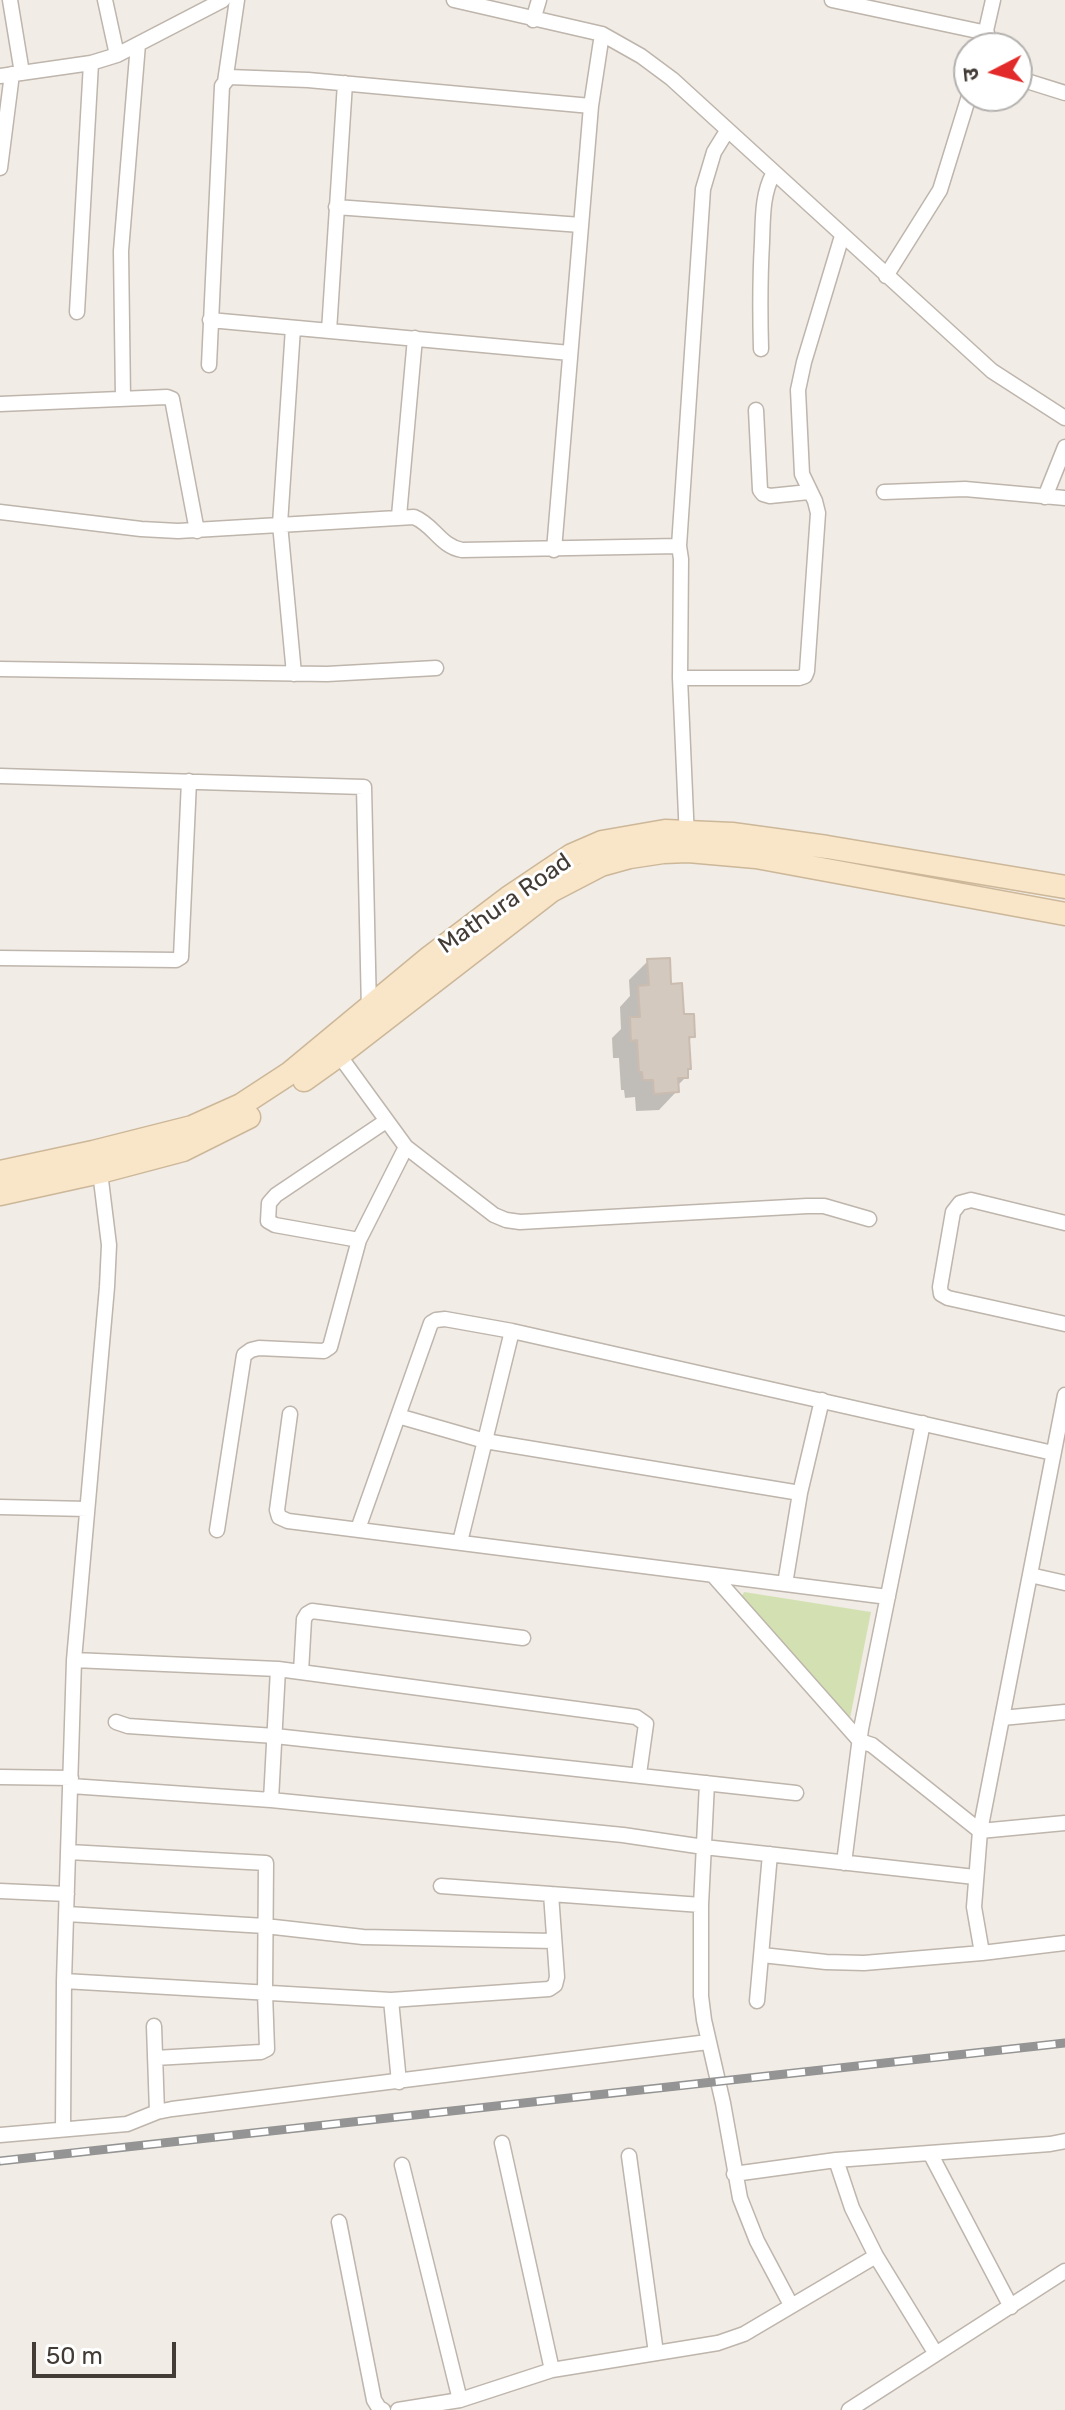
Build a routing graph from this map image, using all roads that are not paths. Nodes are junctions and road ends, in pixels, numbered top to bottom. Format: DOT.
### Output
graph roads {
  1 [pos="10,0"];
  2 [pos="105,0"];
  3 [pos="223,0"];
  4 [pos="237,0"];
  5 [pos="454,0"];
  6 [pos="539,0"];
  7 [pos="832,0"];
  8 [pos="993,0"];
  9 [pos="891,7"];
  10 [pos="533,20"];
  11 [pos="959,32"];
  12 [pos="986,32"];
  13 [pos="602,34"];
  14 [pos="138,44"];
  15 [pos="117,55"];
  16 [pos="91,63"];
  17 [pos="11,74"];
  18 [pos="225,82"];
  19 [pos="345,83"];
  20 [pos="1033,83"];
  21 [pos="1065,93"];
  22 [pos="591,106"];
  23 [pos="964,112"];
  24 [pos="727,131"];
  25 [pos="0,168"];
  26 [pos="773,174"];
  27 [pos="336,207"];
  28 [pos="581,225"];
  29 [pos="842,236"];
  30 [pos="886,276"];
  31 [pos="77,312"];
  32 [pos="210,320"];
  33 [pos="293,328"];
  34 [pos="329,331"];
  35 [pos="415,338"];
  36 [pos="761,349"];
  37 [pos="570,353"];
  38 [pos="209,365"];
  39 [pos="123,398"];
  40 [pos="0,404"];
  41 [pos="756,410"];
  42 [pos="1065,418"];
  43 [pos="1065,447"];
  44 [pos="809,492"];
  45 [pos="884,492"];
  46 [pos="1045,497"];
  47 [pos="1065,498"];
  48 [pos="0,512"];
  49 [pos="399,516"];
  50 [pos="280,524"];
  51 [pos="197,531"];
  52 [pos="679,546"];
  53 [pos="554,550"];
  54 [pos="436,668"];
  55 [pos="0,669"];
  56 [pos="294,674"];
  57 [pos="680,678"];
  58 [pos="0,776"];
  59 [pos="189,781"];
  60 [pos="687,841"];
  61 [pos="1065,887"];
  62 [pos="1065,914"];
  63 [pos="0,958"];
  64 [pos="369,1010"];
  65 [pos="339,1055"];
  66 [pos="386,1121"];
  67 [pos="406,1147"];
  68 [pos="0,1172"];
  69 [pos="100,1172"];
  70 [pos="0,1194"];
  71 [pos="869,1219"];
  72 [pos="1065,1223"];
  73 [pos="359,1240"];
  74 [pos="1065,1324"];
  75 [pos="512,1331"];
  76 [pos="1065,1395"];
  77 [pos="822,1400"];
  78 [pos="290,1414"];
  79 [pos="398,1416"];
  80 [pos="923,1423"];
  81 [pos="485,1441"];
  82 [pos="1053,1453"];
  83 [pos="800,1493"];
  84 [pos="0,1507"];
  85 [pos="87,1509"];
  86 [pos="358,1529"];
  87 [pos="217,1530"];
  88 [pos="460,1542"];
  89 [pos="713,1575"];
  90 [pos="1030,1575"];
  91 [pos="1065,1583"];
  92 [pos="785,1584"];
  93 [pos="888,1597"];
  94 [pos="523,1638"];
  95 [pos="74,1660"];
  96 [pos="278,1669"];
  97 [pos="301,1672"];
  98 [pos="1065,1712"];
  99 [pos="1002,1718"];
  100 [pos="116,1722"];
  101 [pos="275,1736"];
  102 [pos="860,1741"];
  103 [pos="639,1774"];
  104 [pos="0,1777"];
  105 [pos="71,1782"];
  106 [pos="707,1783"];
  107 [pos="796,1793"];
  108 [pos="271,1800"];
  109 [pos="1065,1823"];
  110 [pos="980,1831"];
  111 [pos="704,1847"];
  112 [pos="69,1852"];
  113 [pos="770,1854"];
  114 [pos="844,1863"];
  115 [pos="975,1877"];
  116 [pos="441,1886"];
  117 [pos="0,1891"];
  118 [pos="67,1894"];
  119 [pos="551,1894"];
  120 [pos="701,1905"];
  121 [pos="67,1914"];
  122 [pos="265,1926"];
  123 [pos="554,1941"];
  124 [pos="1065,1943"];
  125 [pos="982,1953"];
  126 [pos="762,1955"];
  127 [pos="64,1981"];
  128 [pos="265,1993"];
  129 [pos="391,2000"];
  130 [pos="757,2001"];
  131 [pos="154,2026"];
  132 [pos="708,2042"];
  133 [pos="155,2058"];
  134 [pos="399,2082"];
  135 [pos="157,2112"];
  136 [pos="63,2129"];
  137 [pos="0,2135"];
  138 [pos="1065,2141"];
  139 [pos="502,2143"];
  140 [pos="930,2153"];
  141 [pos="629,2156"];
  142 [pos="836,2160"];
  143 [pos="402,2165"];
  144 [pos="734,2174"];
  145 [pos="339,2222"];
  146 [pos="876,2256"];
  147 [pos="1064,2274"];
  148 [pos="791,2305"];
  149 [pos="1011,2307"];
  150 [pos="656,2353"];
  151 [pos="936,2354"];
  152 [pos="552,2370"];
  153 [pos="460,2400"];
  154 [pos="872,2404"];
  155 [pos="383,2410"];
  156 [pos="398,2410"];
  157 [pos="849,2410"];
  1 -- 17 [label="street"];
  2 -- 15 [label="street"];
  3 -- 14 [label="street"];
  4 -- 18 [label="street"];
  5 -- 10 [label="street"];
  6 -- 10 [label="street"];
  7 -- 9 [label="street"];
  8 -- 12 [label="street"];
  9 -- 11 [label="street"];
  10 -- 13 [label="street"];
  13 -- 22 [label="street"];
  13 -- 24 [label="street"];
  14 -- 15 [label="street"];
  14 -- 39 [label="street"];
  15 -- 16 [label="street"];
  16 -- 17 [label="street"];
  16 -- 31 [label="street"];
  17 -- 25 [label="street"];
  18 -- 19 [label="street"];
  18 -- 32 [label="street"];
  19 -- 22 [label="street"];
  19 -- 27 [label="street"];
  20 -- 21 [label="street"];
  22 -- 28 [label="street"];
  23 -- 30 [label="street"];
  24 -- 26 [label="street"];
  24 -- 52 [label="street"];
  26 -- 29 [label="street"];
  26 -- 36 [label="street"];
  27 -- 28 [label="street"];
  27 -- 34 [label="street"];
  28 -- 37 [label="street"];
  29 -- 30 [label="street"];
  29 -- 44 [label="street"];
  30 -- 42 [label="street"];
  32 -- 33 [label="street"];
  32 -- 38 [label="street"];
  33 -- 34 [label="street"];
  33 -- 50 [label="street"];
  34 -- 35 [label="street"];
  35 -- 37 [label="street"];
  35 -- 49 [label="street"];
  37 -- 53 [label="street"];
  39 -- 40 [label="street"];
  39 -- 51 [label="street"];
  41 -- 44 [label="street"];
  43 -- 46 [label="street"];
  44 -- 57 [label="street"];
  45 -- 46 [label="street"];
  46 -- 47 [label="street"];
  48 -- 51 [label="street"];
  49 -- 50 [label="street"];
  49 -- 53 [label="street"];
  50 -- 51 [label="street"];
  50 -- 56 [label="street"];
  52 -- 53 [label="street"];
  52 -- 57 [label="street"];
  54 -- 56 [label="street"];
  55 -- 56 [label="street"];
  57 -- 60 [label="street"];
  58 -- 59 [label="street"];
  59 -- 63 [label="street"];
  59 -- 64 [label="street"];
  60 -- 61 [label="main road, Mathura Road"];
  60 -- 62 [label="main road, Mathura Road"];
  60 -- 64 [label="main road, Mathura Road"];
  60 -- 65 [label="main road, Mathura Road"];
  64 -- 68 [label="main road, Mathura Road"];
  65 -- 66 [label="street"];
  65 -- 69 [label="main road, Mathura Road"];
  66 -- 67 [label="street"];
  66 -- 73 [label="street"];
  67 -- 71 [label="street"];
  67 -- 73 [label="street"];
  69 -- 70 [label="main road, Mathura Road"];
  69 -- 85 [label="street"];
  72 -- 74 [label="street"];
  73 -- 87 [label="street"];
  75 -- 77 [label="street"];
  75 -- 79 [label="street"];
  75 -- 81 [label="street"];
  76 -- 82 [label="street"];
  77 -- 80 [label="street"];
  77 -- 83 [label="street"];
  78 -- 86 [label="street"];
  79 -- 81 [label="street"];
  79 -- 86 [label="street"];
  80 -- 82 [label="street"];
  80 -- 93 [label="street"];
  81 -- 83 [label="street"];
  81 -- 88 [label="street"];
  82 -- 90 [label="street"];
  83 -- 92 [label="street"];
  84 -- 85 [label="street"];
  85 -- 95 [label="street"];
  86 -- 88 [label="street"];
  88 -- 89 [label="street"];
  89 -- 92 [label="street"];
  89 -- 102 [label="street"];
  90 -- 91 [label="street"];
  90 -- 99 [label="street"];
  92 -- 93 [label="street"];
  93 -- 102 [label="street"];
  94 -- 97 [label="street"];
  95 -- 96 [label="street"];
  95 -- 105 [label="street"];
  96 -- 97 [label="street"];
  96 -- 101 [label="street"];
  97 -- 103 [label="street"];
  98 -- 99 [label="street"];
  99 -- 110 [label="street"];
  100 -- 101 [label="street"];
  101 -- 103 [label="street"];
  101 -- 108 [label="street"];
  102 -- 110 [label="street"];
  102 -- 114 [label="street"];
  103 -- 106 [label="street"];
  104 -- 105 [label="street"];
  105 -- 108 [label="street"];
  105 -- 112 [label="street"];
  106 -- 107 [label="street"];
  106 -- 111 [label="street"];
  108 -- 111 [label="street"];
  109 -- 110 [label="street"];
  110 -- 115 [label="street"];
  111 -- 113 [label="street"];
  111 -- 120 [label="street"];
  112 -- 118 [label="street"];
  112 -- 122 [label="street"];
  113 -- 114 [label="street"];
  113 -- 126 [label="street"];
  114 -- 115 [label="street"];
  115 -- 125 [label="street"];
  116 -- 119 [label="street"];
  117 -- 118 [label="street"];
  118 -- 121 [label="street"];
  119 -- 120 [label="street"];
  119 -- 123 [label="street"];
  120 -- 132 [label="street"];
  121 -- 122 [label="street"];
  121 -- 127 [label="street"];
  122 -- 123 [label="street"];
  122 -- 128 [label="street"];
  123 -- 129 [label="street"];
  124 -- 125 [label="street"];
  125 -- 126 [label="street"];
  126 -- 130 [label="street"];
  127 -- 128 [label="street"];
  127 -- 136 [label="street"];
  128 -- 129 [label="street"];
  128 -- 133 [label="street"];
  129 -- 134 [label="street"];
  131 -- 133 [label="street"];
  132 -- 134 [label="street"];
  132 -- 144 [label="street"];
  133 -- 135 [label="street"];
  134 -- 135 [label="street"];
  135 -- 136 [label="street"];
  136 -- 137 [label="street"];
  138 -- 140 [label="street"];
  139 -- 152 [label="street"];
  140 -- 142 [label="street"];
  140 -- 149 [label="street"];
  141 -- 150 [label="street"];
  142 -- 144 [label="street"];
  142 -- 146 [label="street"];
  143 -- 153 [label="street"];
  144 -- 148 [label="street"];
  145 -- 155 [label="street"];
  146 -- 148 [label="street"];
  146 -- 151 [label="street"];
  147 -- 149 [label="street"];
  148 -- 150 [label="street"];
  149 -- 151 [label="street"];
  150 -- 152 [label="street"];
  151 -- 154 [label="street"];
  152 -- 153 [label="street"];
  153 -- 156 [label="street"];
  154 -- 157 [label="street"];
}
